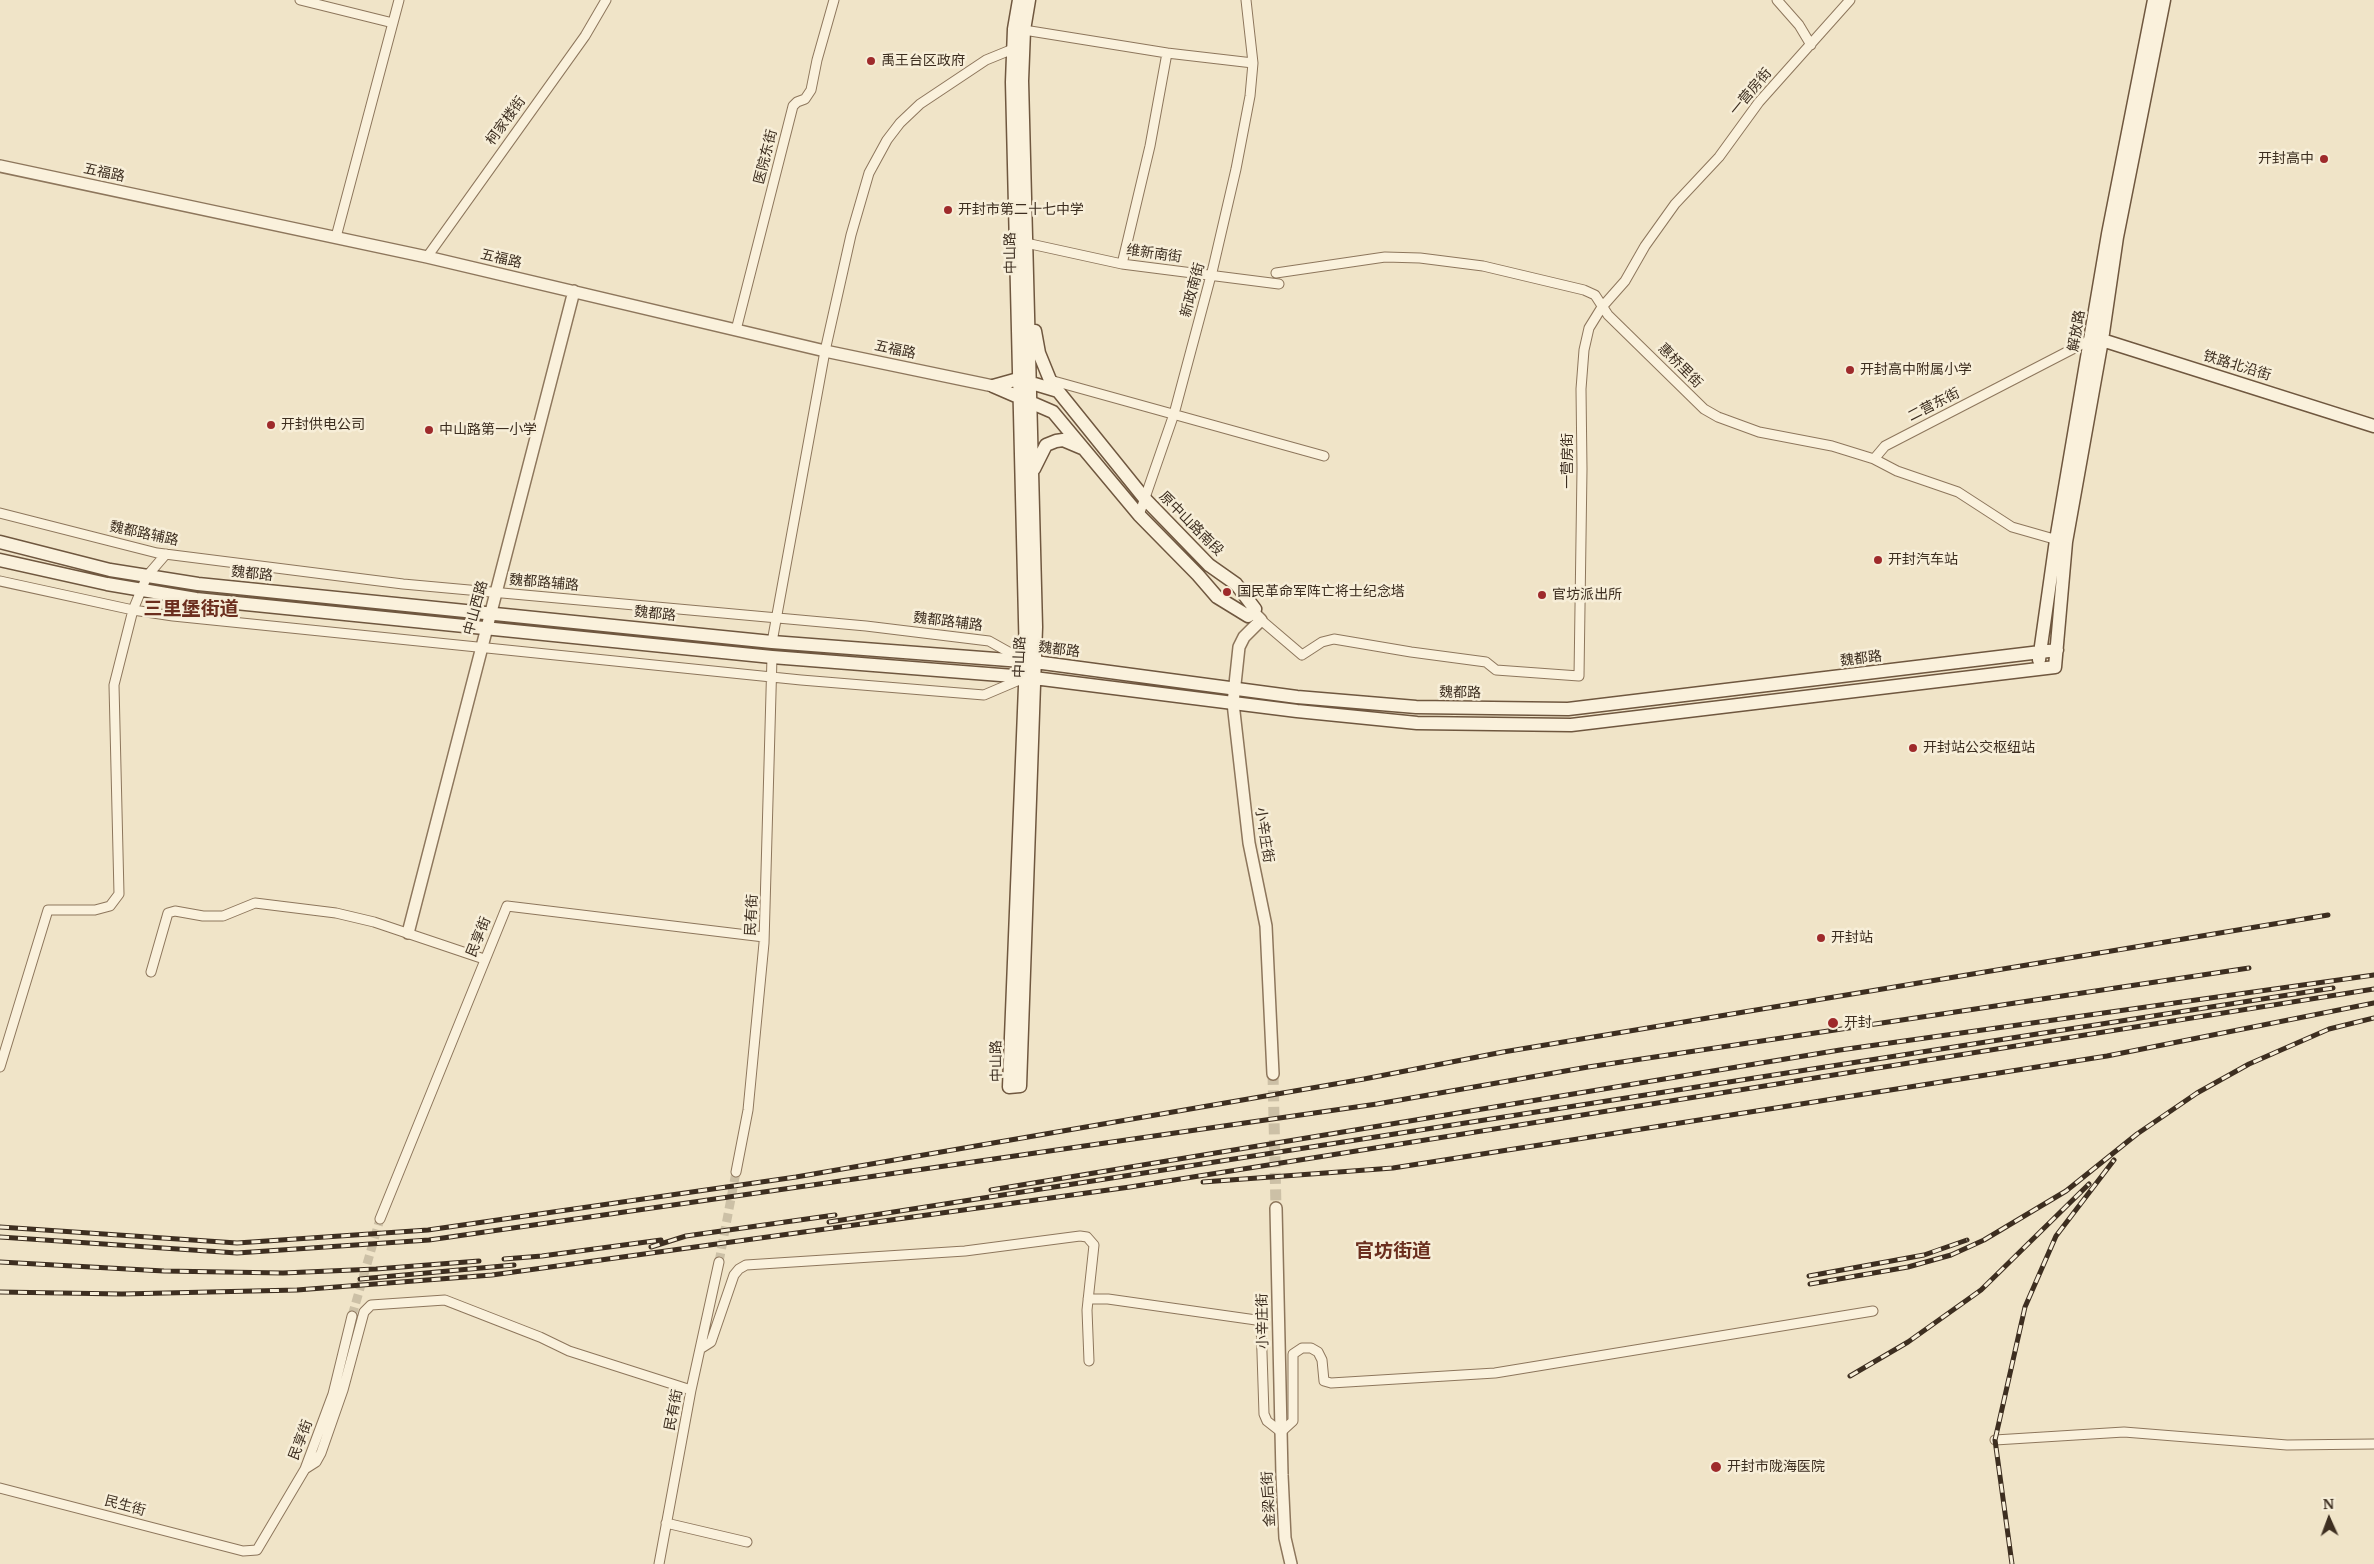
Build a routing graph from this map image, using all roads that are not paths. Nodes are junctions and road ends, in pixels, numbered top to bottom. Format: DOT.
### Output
graph roads {
  1 [pos="300,0"];
  2 [pos="399,0"];
  3 [pos="606,0"];
  4 [pos="834,0"];
  5 [pos="1019,0"];
  6 [pos="1029,0"];
  7 [pos="1246,0"];
  8 [pos="1777,0"];
  9 [pos="1850,0"];
  10 [pos="2154,0"];
  11 [pos="2164,0"];
  12 [pos="393,23"];
  13 [pos="1024,30"];
  14 [pos="1811,45"];
  15 [pos="1013,49"];
  16 [pos="1167,53"];
  17 [pos="1253,66"];
  18 [pos="0,166"];
  19 [pos="336,237"];
  20 [pos="1026,243"];
  21 [pos="427,257"];
  22 [pos="1122,264"];
  23 [pos="1276,273"];
  24 [pos="1211,276"];
  25 [pos="1279,284"];
  26 [pos="574,292"];
  27 [pos="1027,297"];
  28 [pos="1602,307"];
  29 [pos="736,330"];
  30 [pos="2096,340"];
  31 [pos="825,351"];
  32 [pos="1050,380"];
  33 [pos="1024,381"];
  34 [pos="993,386"];
  35 [pos="1058,391"];
  36 [pos="1019,395"];
  37 [pos="1031,403"];
  38 [pos="1174,414"];
  39 [pos="2374,426"];
  40 [pos="1082,448"];
  41 [pos="1324,456"];
  42 [pos="1874,458"];
  43 [pos="1032,473"];
  44 [pos="1145,499"];
  45 [pos="0,513"];
  46 [pos="1139,515"];
  47 [pos="2061,541"];
  48 [pos="0,542"];
  49 [pos="166,554"];
  50 [pos="0,560"];
  51 [pos="147,576"];
  52 [pos="0,581"];
  53 [pos="141,590"];
  54 [pos="496,593"];
  55 [pos="133,610"];
  56 [pos="491,613"];
  57 [pos="1257,616"];
  58 [pos="776,618"];
  59 [pos="487,628"];
  60 [pos="772,642"];
  61 [pos="482,648"];
  62 [pos="2057,650"];
  63 [pos="2040,652"];
  64 [pos="772,657"];
  65 [pos="1031,662"];
  66 [pos="2038,669"];
  67 [pos="771,677"];
  68 [pos="1030,678"];
  69 [pos="1234,688"];
  70 [pos="1233,703"];
  71 [pos="408,932"];
  72 [pos="764,937"];
  73 [pos="484,959"];
  74 [pos="151,972"];
  75 [pos="0,1067"];
  76 [pos="1272,1074"];
  77 [pos="736,1172"];
  78 [pos="1276,1208"];
  79 [pos="380,1219"];
  80 [pos="719,1262"];
  81 [pos="1088,1299"];
  82 [pos="1873,1310"];
  83 [pos="352,1316"];
  84 [pos="700,1348"];
  85 [pos="1089,1360"];
  86 [pos="691,1390"];
  87 [pos="1281,1432"];
  88 [pos="1995,1440"];
  89 [pos="2374,1444"];
  90 [pos="305,1469"];
  91 [pos="0,1488"];
  92 [pos="666,1523"];
  93 [pos="746,1542"];
  94 [pos="243,1551"];
  95 [pos="659,1564"];
  96 [pos="1292,1564"];
  1 -- 12 [label="street"];
  2 -- 12 [label="street"];
  3 -- 21 [label="street, 柯家楼街"];
  4 -- 29 [label="street, 医院东街"];
  5 -- 15 [label="main road, 中山路"];
  6 -- 13 [label="main road, 中山路"];
  7 -- 17 [label="street, 新政南街"];
  8 -- 14 [label="street"];
  9 -- 14 [label="street, 一营房街"];
  10 -- 30 [label="main road, 解放路"];
  11 -- 30 [label="main road, 解放路"];
  12 -- 19 [label="street"];
  13 -- 16 [label="street"];
  13 -- 20 [label="main road, 中山路"];
  14 -- 28 [label="street, 一营房街"];
  15 -- 31 [label="street"];
  15 -- 33 [label="main road, 中山路"];
  16 -- 17 [label="street"];
  16 -- 22 [label="street"];
  17 -- 24 [label="street, 新政南街"];
  18 -- 19 [label="street, 五福路"];
  19 -- 21 [label="street, 五福路"];
  20 -- 22 [label="street, 维新南街"];
  20 -- 27 [label="main road, 中山路"];
  21 -- 26 [label="street, 五福路"];
  22 -- 24 [label="street, 维新南街"];
  23 -- 28 [label="street, 惠桥里街"];
  24 -- 25 [label="street, 维新南街"];
  24 -- 38 [label="street, 新政南街"];
  26 -- 29 [label="street, 五福路"];
  26 -- 54 [label="street, 中山西路"];
  27 -- 32 [label="main road, 原中山路南段"];
  27 -- 33 [label="main road, 中山路"];
  28 -- 42 [label="street, 惠桥里街"];
  28 -- 57 [label="street, 一营房街"];
  29 -- 31 [label="street, 五福路"];
  30 -- 39 [label="main road, 铁路北沿街"];
  30 -- 42 [label="street, 二营东街"];
  30 -- 47 [label="main road, 解放路"];
  31 -- 34 [label="street, 五福路"];
  31 -- 58 [label="street"];
  32 -- 35 [label="main road, 原中山路南段"];
  32 -- 38 [label="street"];
  33 -- 34 [label="main road"];
  33 -- 35 [label="main road"];
  33 -- 36 [label="main road, 中山路"];
  33 -- 37 [label="main road, 中山路"];
  34 -- 36 [label="main road"];
  35 -- 44 [label="main road, 原中山路南段"];
  36 -- 37 [label="main road"];
  36 -- 65 [label="main road, 中山路"];
  37 -- 40 [label="main road"];
  37 -- 43 [label="main road, 中山路"];
  38 -- 41 [label="street"];
  38 -- 44 [label="street, 新政南街"];
  40 -- 43 [label="main road"];
  40 -- 46 [label="main road"];
  42 -- 47 [label="street, 惠桥里街"];
  43 -- 65 [label="main road, 中山路"];
  44 -- 46 [label="street, 新政南街"];
  44 -- 57 [label="main road, 原中山路南段"];
  45 -- 49 [label="street, 魏都路辅路"];
  46 -- 57 [label="main road"];
  47 -- 62 [label="main road, 解放路"];
  47 -- 63 [label="main road, 解放路"];
  48 -- 51 [label="main road, 魏都路"];
  49 -- 51 [label="street"];
  49 -- 54 [label="street, 魏都路辅路"];
  50 -- 53 [label="main road"];
  51 -- 53 [label="street"];
  51 -- 56 [label="main road, 魏都路"];
  52 -- 55 [label="street"];
  53 -- 55 [label="street"];
  53 -- 59 [label="main road"];
  54 -- 56 [label="street, 中山西路"];
  54 -- 58 [label="street, 魏都路辅路"];
  55 -- 61 [label="street"];
  55 -- 75 [label="street"];
  56 -- 59 [label="street, 中山西路"];
  56 -- 60 [label="main road, 魏都路"];
  57 -- 69 [label="street, 小辛庄街"];
  58 -- 60 [label="street"];
  58 -- 65 [label="street, 魏都路辅路"];
  59 -- 61 [label="street, 中山西路"];
  59 -- 64 [label="main road"];
  60 -- 65 [label="main road, 魏都路"];
  61 -- 67 [label="street"];
  61 -- 71 [label="street, 中山西路"];
  62 -- 63 [label="main road, 魏都路"];
  62 -- 66 [label="main road, 解放路"];
  63 -- 66 [label="main road, 解放路"];
  63 -- 69 [label="main road, 魏都路"];
  64 -- 67 [label="street, 民有街"];
  64 -- 68 [label="main road"];
  65 -- 68 [label="main road, 中山路"];
  65 -- 69 [label="main road, 魏都路"];
  66 -- 70 [label="main road"];
  67 -- 68 [label="street"];
  67 -- 72 [label="street, 民有街"];
  68 -- 68 [label="main road, 中山路"];
  68 -- 70 [label="main road"];
  69 -- 70 [label="street, 小辛庄街"];
  70 -- 76 [label="street, 小辛庄街"];
  71 -- 73 [label="street"];
  71 -- 74 [label="street"];
  72 -- 73 [label="street, 民享街"];
  72 -- 77 [label="street, 民有街"];
  73 -- 79 [label="street, 民享街"];
  78 -- 87 [label="street, 小辛庄街"];
  80 -- 84 [label="street, 民有街"];
  81 -- 84 [label="street"];
  81 -- 85 [label="street"];
  81 -- 87 [label="street"];
  82 -- 87 [label="street"];
  83 -- 90 [label="street, 民享街"];
  84 -- 86 [label="street, 民有街"];
  86 -- 90 [label="street"];
  86 -- 92 [label="street, 民有街"];
  87 -- 96 [label="street, 金梁后街"];
  88 -- 89 [label="street"];
  90 -- 94 [label="street, 民享街"];
  91 -- 94 [label="street, 民生街"];
  92 -- 93 [label="street"];
  92 -- 95 [label="street, 民有街"];
}
